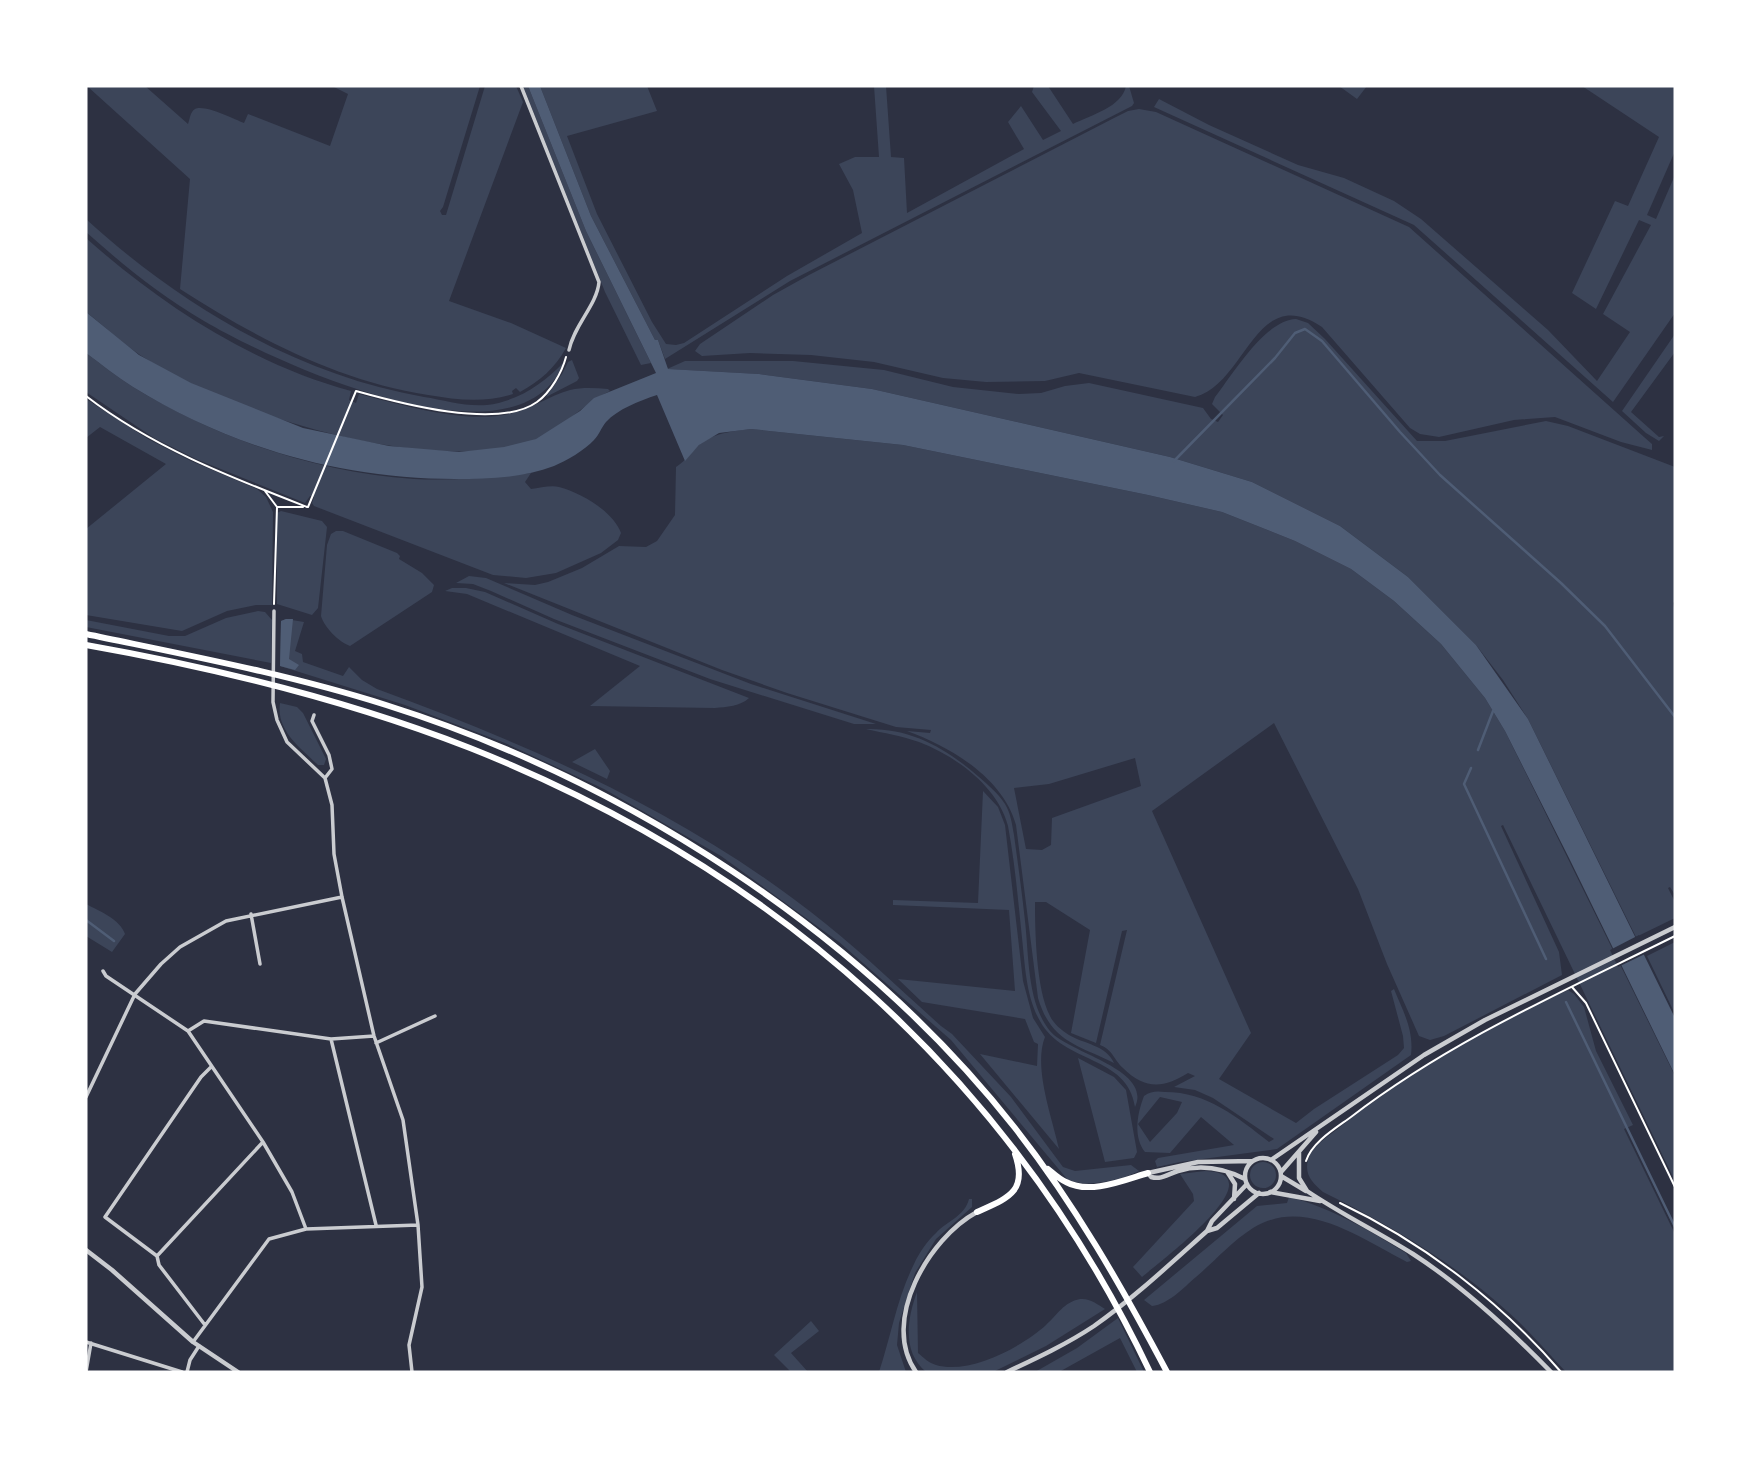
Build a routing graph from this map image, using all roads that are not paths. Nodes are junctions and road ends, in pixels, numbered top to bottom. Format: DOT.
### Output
graph roads {
  1 [pos="521,86"];
  2 [pos="569,350"];
  3 [pos="274,611"];
  4 [pos="86,634"];
  5 [pos="86,645"];
  6 [pos="314,715"];
  7 [pos="325,778"];
  8 [pos="342,897"];
  9 [pos="251,914"];
  10 [pos="1675,927"];
  11 [pos="260,964"];
  12 [pos="103,971"];
  13 [pos="135,994"];
  14 [pos="435,1016"];
  15 [pos="188,1031"];
  16 [pos="374,1036"];
  17 [pos="331,1039"];
  18 [pos="376,1043"];
  19 [pos="211,1067"];
  20 [pos="86,1097"];
  21 [pos="1319,1129"];
  22 [pos="263,1142"];
  23 [pos="1012,1146"];
  24 [pos="1299,1153"];
  25 [pos="1271,1160"];
  26 [pos="1254,1161"];
  27 [pos="1042,1164"];
  28 [pos="1225,1171"];
  29 [pos="1148,1173"];
  30 [pos="1280,1174"];
  31 [pos="1246,1182"];
  32 [pos="1307,1191"];
  33 [pos="1270,1192"];
  34 [pos="1259,1193"];
  35 [pos="1234,1199"];
  36 [pos="1324,1203"];
  37 [pos="977,1212"];
  38 [pos="418,1225"];
  39 [pos="376,1226"];
  40 [pos="306,1229"];
  41 [pos="1207,1231"];
  42 [pos="86,1250"];
  43 [pos="157,1256"];
  44 [pos="205,1325"];
  45 [pos="88,1342"];
  46 [pos="193,1342"];
  47 [pos="199,1346"];
  48 [pos="86,1372"];
  49 [pos="185,1372"];
  50 [pos="238,1372"];
  51 [pos="412,1372"];
  52 [pos="916,1372"];
  53 [pos="1007,1372"];
  54 [pos="1150,1372"];
  55 [pos="1167,1372"];
  56 [pos="1551,1372"];
  1 -- 2 [label="street"];
  3 -- 7 [label="street"];
  4 -- 27 [label="highway"];
  5 -- 23 [label="highway"];
  6 -- 7 [label="street"];
  7 -- 8 [label="street"];
  8 -- 9 [label="street"];
  8 -- 16 [label="street"];
  9 -- 11 [label="street"];
  9 -- 13 [label="street"];
  10 -- 21 [label="street"];
  12 -- 13 [label="street"];
  13 -- 15 [label="street"];
  13 -- 20 [label="street"];
  14 -- 18 [label="street"];
  15 -- 17 [label="street"];
  15 -- 19 [label="street"];
  16 -- 17 [label="street"];
  16 -- 18 [label="street"];
  17 -- 39 [label="street"];
  18 -- 38 [label="street"];
  19 -- 22 [label="street"];
  19 -- 43 [label="street"];
  21 -- 24 [label="street"];
  21 -- 25 [label="street"];
  22 -- 40 [label="street"];
  22 -- 43 [label="street"];
  23 -- 37 [label="highway"];
  23 -- 54 [label="highway"];
  24 -- 30 [label="street"];
  24 -- 32 [label="street"];
  25 -- 26 [label="street"];
  25 -- 30 [label="street"];
  26 -- 29 [label="street"];
  26 -- 31 [label="street"];
  27 -- 29 [label="highway"];
  27 -- 55 [label="highway"];
  28 -- 29 [label="street"];
  28 -- 31 [label="street"];
  28 -- 35 [label="street"];
  30 -- 32 [label="street"];
  30 -- 33 [label="street"];
  31 -- 34 [label="street"];
  31 -- 35 [label="street"];
  32 -- 36 [label="street"];
  33 -- 34 [label="street"];
  33 -- 36 [label="street"];
  34 -- 41 [label="street"];
  35 -- 41 [label="street"];
  36 -- 56 [label="street"];
  37 -- 52 [label="street"];
  38 -- 39 [label="street"];
  38 -- 51 [label="street"];
  39 -- 40 [label="street"];
  40 -- 44 [label="street"];
  41 -- 53 [label="street"];
  42 -- 46 [label="street"];
  43 -- 44 [label="street"];
  44 -- 46 [label="street"];
  45 -- 48 [label="street"];
  45 -- 49 [label="street"];
  46 -- 47 [label="street"];
  47 -- 49 [label="street"];
  47 -- 50 [label="street"];
}
